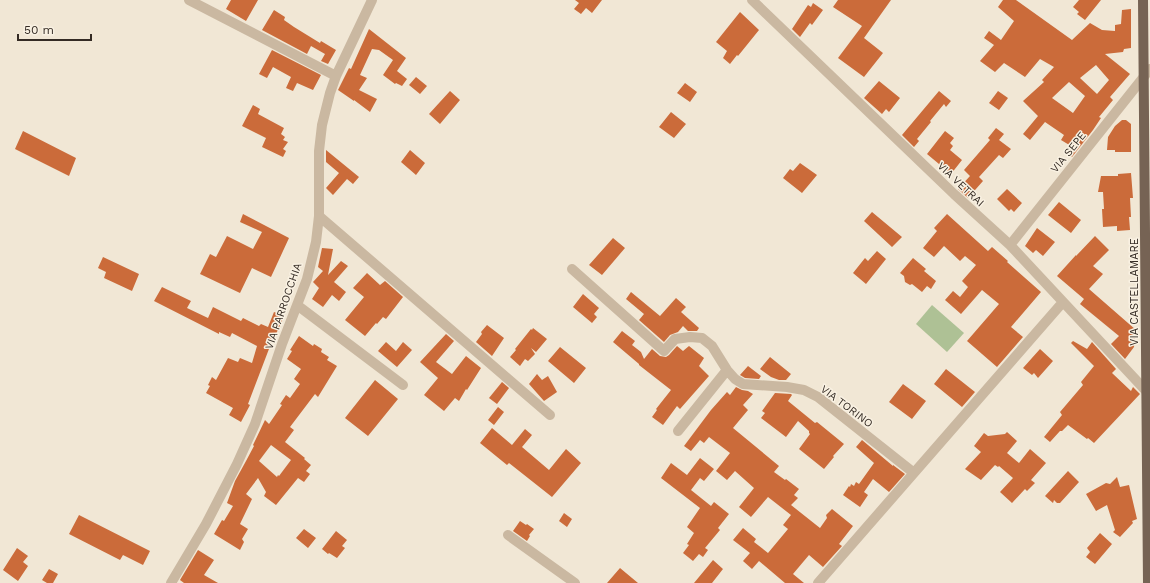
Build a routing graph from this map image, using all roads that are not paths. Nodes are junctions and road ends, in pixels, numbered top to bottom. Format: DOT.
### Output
graph roads {
  1 [pos="189,0"];
  2 [pos="372,0"];
  3 [pos="752,0"];
  4 [pos="1143,0"];
  5 [pos="1147,74"];
  6 [pos="336,76"];
  7 [pos="319,216"];
  8 [pos="1010,245"];
  9 [pos="572,269"];
  10 [pos="1064,302"];
  11 [pos="297,306"];
  12 [pos="727,370"];
  13 [pos="403,385"];
  14 [pos="1148,393"];
  15 [pos="550,415"];
  16 [pos="678,431"];
  17 [pos="914,473"];
  18 [pos="508,535"];
  19 [pos="171,583"];
  20 [pos="575,583"];
  21 [pos="818,583"];
  22 [pos="1148,583"];
  1 -- 6 [label="street"];
  2 -- 6 [label="street, VIA PARROCCHIA"];
  3 -- 8 [label="street, VIA VETRAI"];
  4 -- 5 [label="main road, VIA CASTELLAMARE"];
  5 -- 8 [label="street, VIA SEPE"];
  5 -- 14 [label="main road, VIA CASTELLAMARE"];
  6 -- 7 [label="street, VIA PARROCCHIA"];
  7 -- 11 [label="street, VIA PARROCCHIA"];
  7 -- 15 [label="street"];
  8 -- 10 [label="street, VIA VETRAI"];
  9 -- 12 [label="street, VIA TORINO"];
  10 -- 14 [label="street, VIA VETRAI"];
  10 -- 17 [label="street"];
  11 -- 13 [label="street"];
  11 -- 19 [label="street, VIA PARROCCHIA"];
  12 -- 16 [label="street"];
  12 -- 17 [label="street, VIA TORINO"];
  14 -- 22 [label="main road, VIA CASTELLAMARE"];
  17 -- 21 [label="street"];
  18 -- 20 [label="street"];
}
